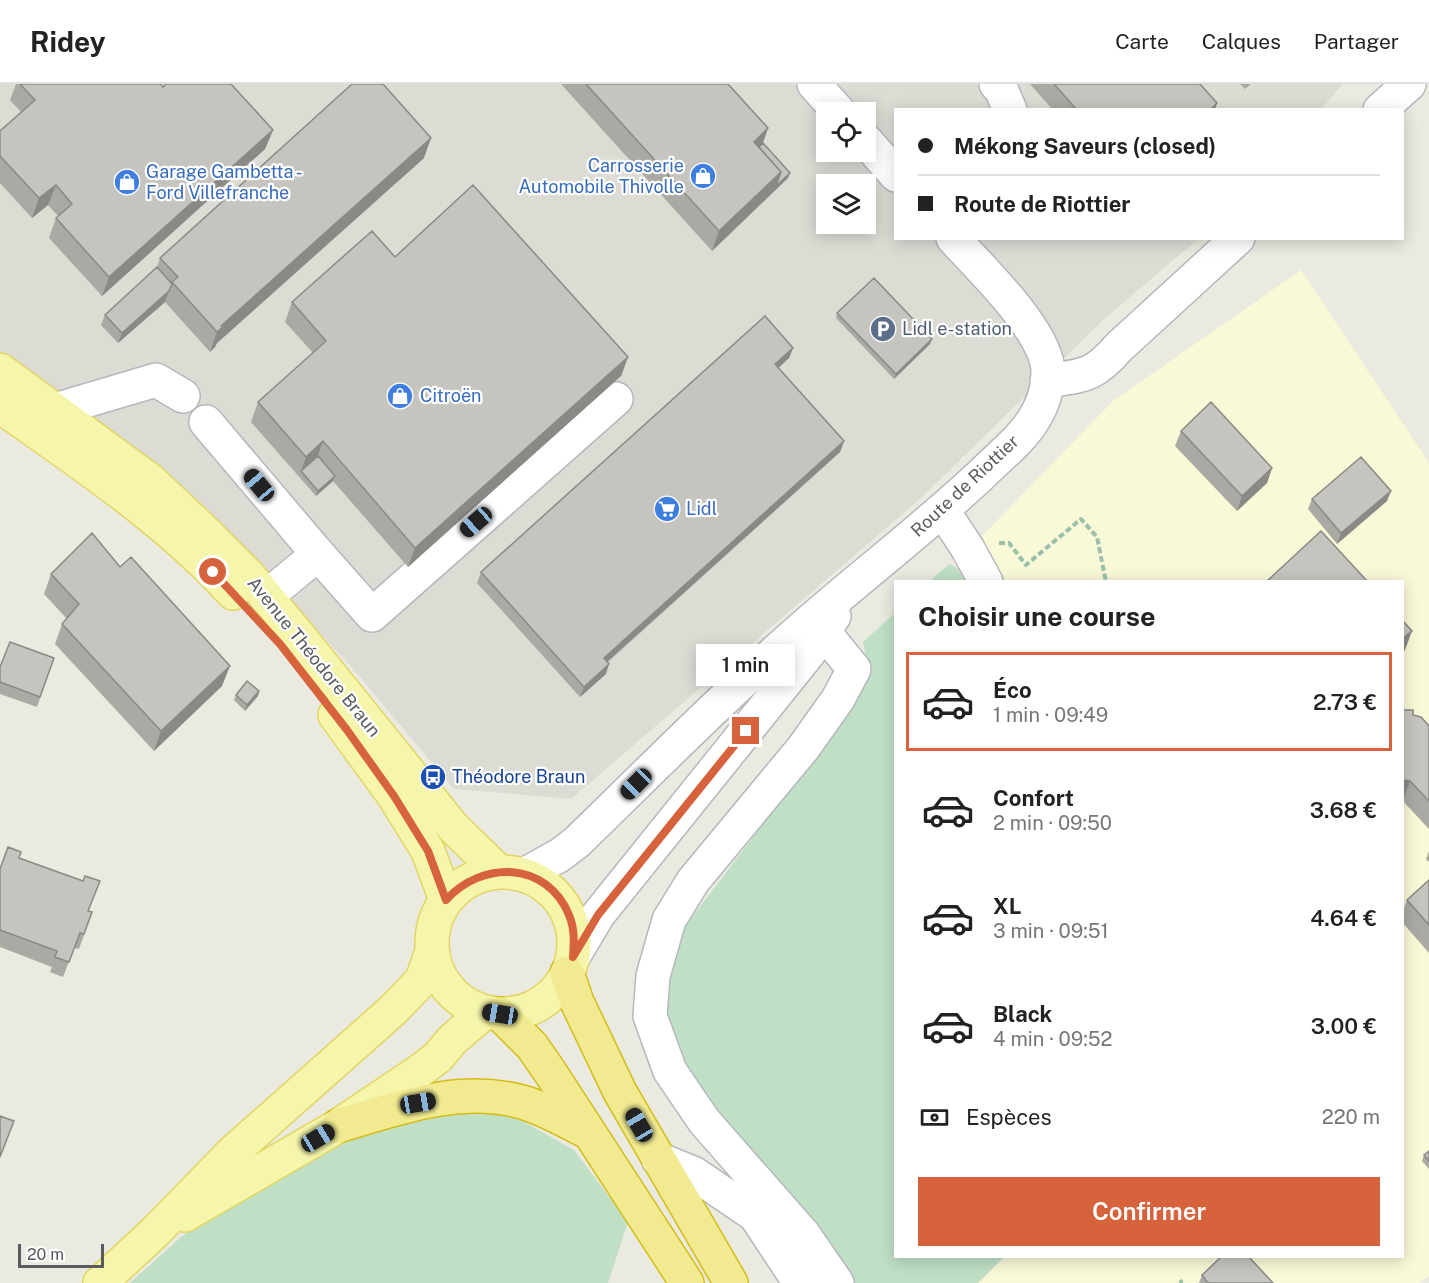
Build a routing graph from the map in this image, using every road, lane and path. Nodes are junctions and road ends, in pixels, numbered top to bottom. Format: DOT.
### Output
graph roads {
  1 [pos="814,84"];
  2 [pos="996,84"];
  3 [pos="1409,84"];
  4 [pos="830,102"];
  5 [pos="1009,108"];
  6 [pos="1382,108"];
  7 [pos="876,152"];
  8 [pos="894,173"];
  9 [pos="955,240"];
  10 [pos="1236,240"];
  11 [pos="1046,368"];
  12 [pos="0,370"];
  13 [pos="183,396"];
  14 [pos="616,399"];
  15 [pos="0,406"];
  16 [pos="55,410"];
  17 [pos="206,422"];
  18 [pos="943,511"];
  19 [pos="968,549"];
  20 [pos="318,554"];
  21 [pos="863,577"];
  22 [pos="985,580"];
  23 [pos="1106,580"];
  24 [pos="266,597"];
  25 [pos="823,631"];
  26 [pos="511,873"];
  27 [pos="446,900"];
  28 [pos="432,951"];
  29 [pos="570,965"];
  30 [pos="492,1013"];
  31 [pos="338,1126"];
  32 [pos="589,1133"];
  33 [pos="658,1159"];
  34 [pos="155,1232"];
  35 [pos="100,1283"];
  36 [pos="687,1283"];
  37 [pos="731,1283"];
  38 [pos="800,1283"];
  39 [pos="837,1283"];
  1 -- 4 [label="street"];
  2 -- 5 [label="street"];
  3 -- 6 [label="street"];
  7 -- 8 [label="street"];
  9 -- 11 [label="street"];
  10 -- 11 [label="street"];
  11 -- 18 [label="street, Route de Riottier"];
  12 -- 16 [label="main road, Avenue Théodore Braun"];
  13 -- 16 [label="street"];
  14 -- 20 [label="street"];
  15 -- 27 [label="main road, Avenue Théodore Braun"];
  16 -- 24 [label="main road, Avenue Théodore Braun"];
  17 -- 20 [label="street"];
  18 -- 19 [label="street"];
  18 -- 21 [label="street, Route de Riottier"];
  19 -- 22 [label="street"];
  19 -- 23 [label="path"];
  20 -- 24 [label="street"];
  21 -- 25 [label="street, Route de Riottier"];
  21 -- 26 [label="street, Route de Riottier"];
  24 -- 26 [label="main road, Avenue Théodore Braun"];
  25 -- 29 [label="street, Route de Riottier"];
  25 -- 39 [label="street"];
  26 -- 27 [label="main road"];
  26 -- 29 [label="main road"];
  27 -- 28 [label="main road"];
  28 -- 30 [label="main road"];
  28 -- 34 [label="main road"];
  29 -- 30 [label="main road"];
  29 -- 33 [label="highway"];
  30 -- 31 [label="main road"];
  30 -- 32 [label="highway"];
  31 -- 32 [label="highway"];
  31 -- 34 [label="main road"];
  32 -- 36 [label="highway"];
  33 -- 37 [label="highway"];
  33 -- 38 [label="street"];
  34 -- 35 [label="main road"];
}
